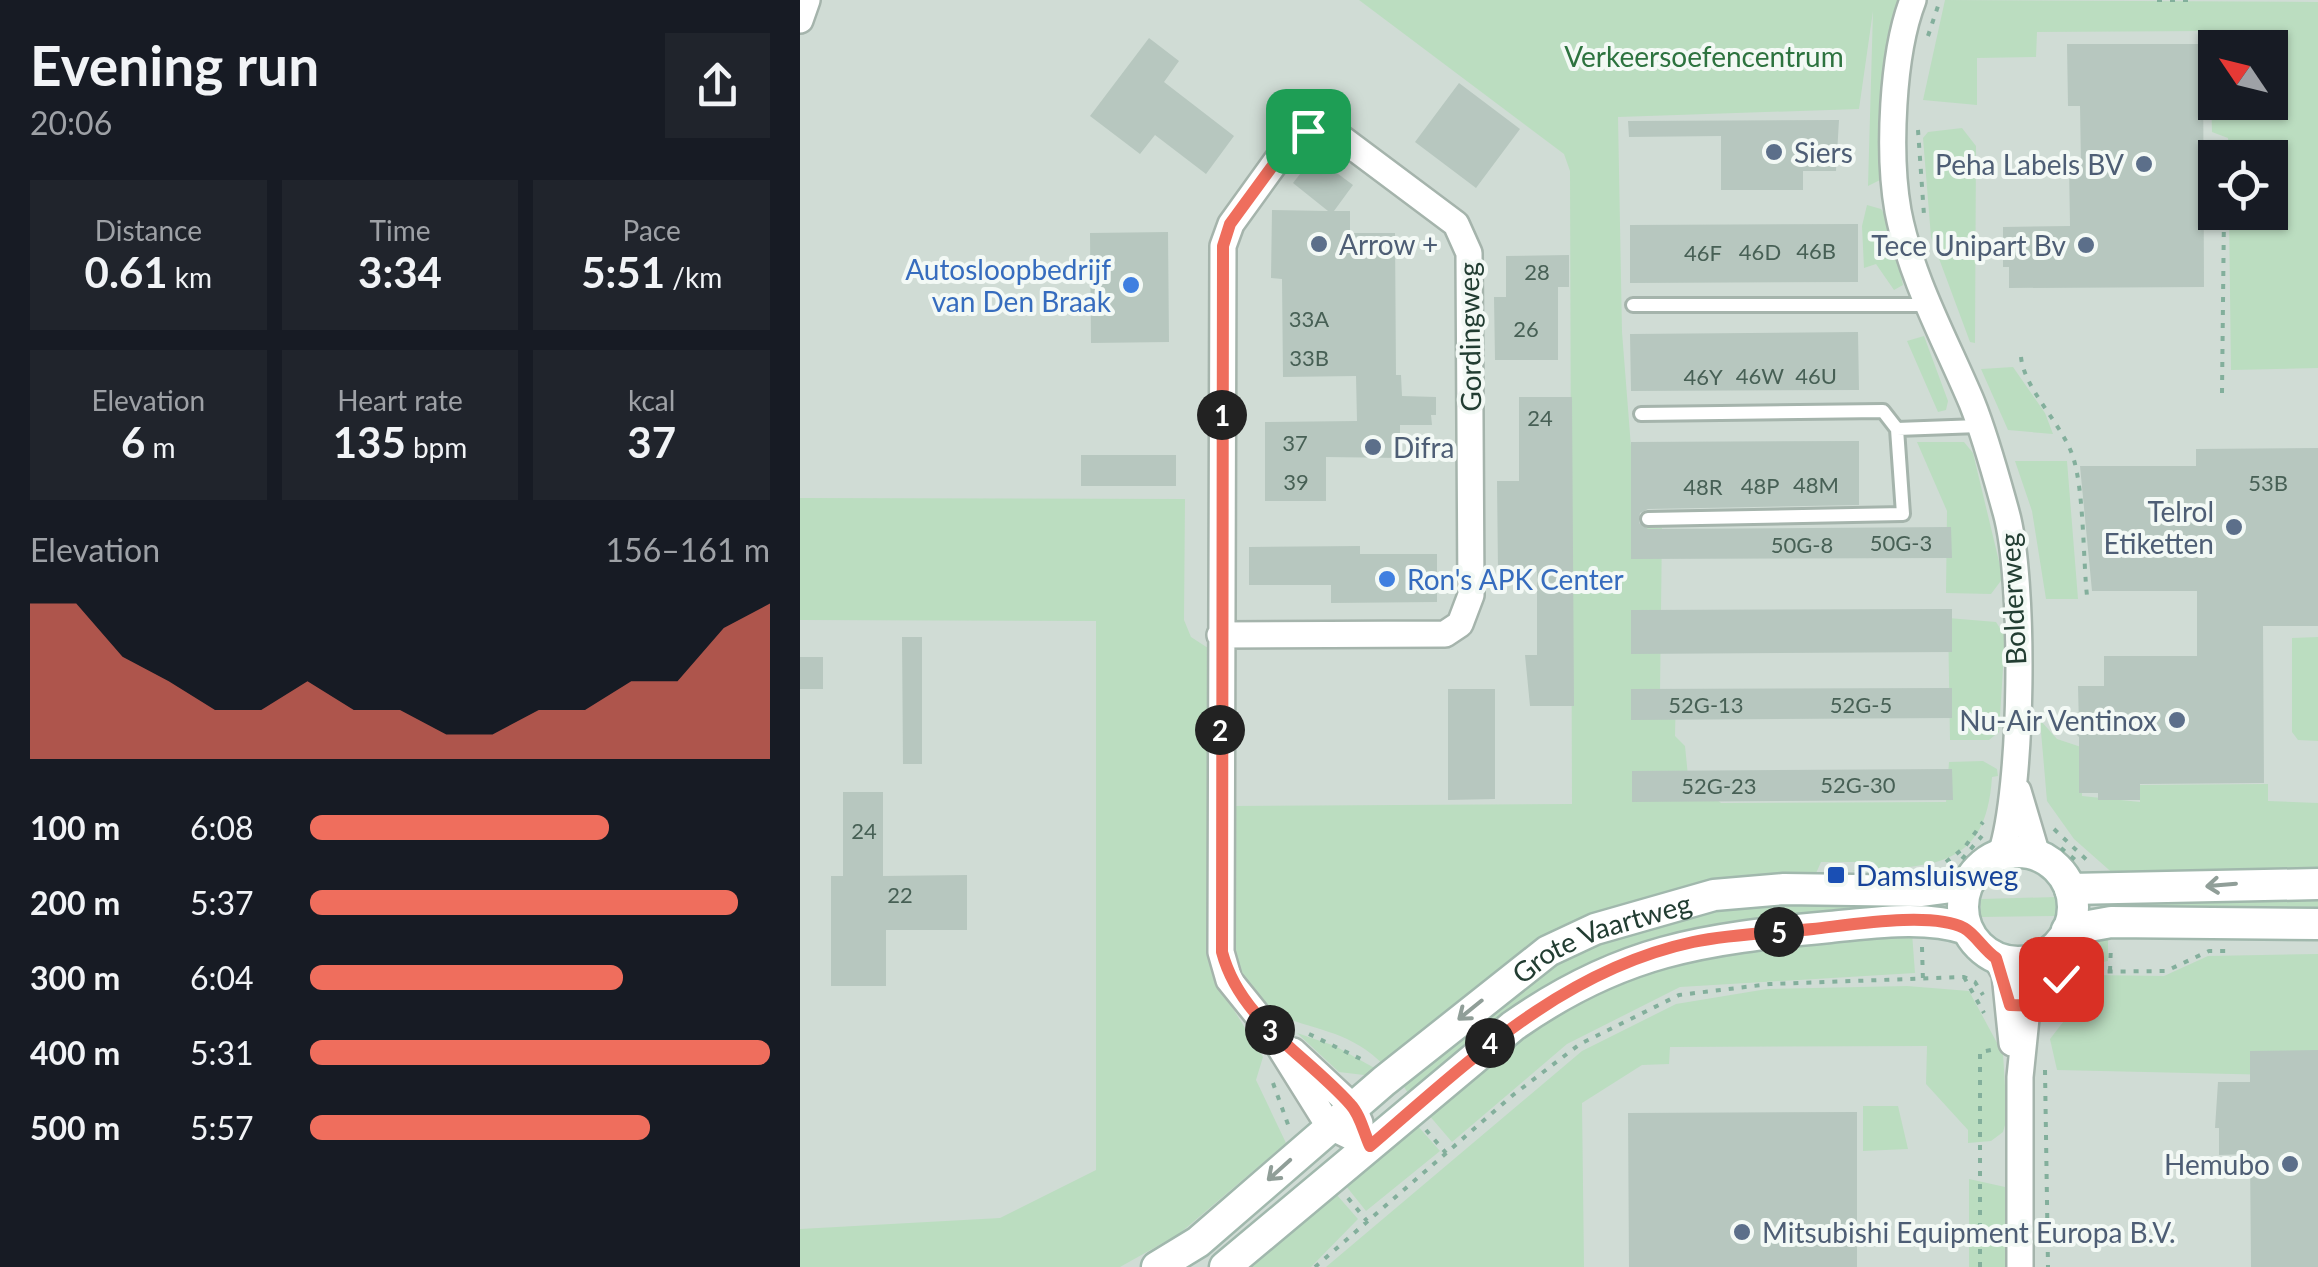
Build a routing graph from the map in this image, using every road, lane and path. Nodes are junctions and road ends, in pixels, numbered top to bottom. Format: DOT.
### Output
graph roads {
  1 [pos="807,0"];
  2 [pos="1913,0"];
  3 [pos="2158,0"];
  4 [pos="2193,0"];
  5 [pos="800,20"];
  6 [pos="2224,230"];
  7 [pos="1633,304"];
  8 [pos="1929,305"];
  9 [pos="2021,357"];
  10 [pos="2222,393"];
  11 [pos="1642,414"];
  12 [pos="1980,426"];
  13 [pos="1897,430"];
  14 [pos="1648,518"];
  15 [pos="2087,596"];
  16 [pos="1220,635"];
  17 [pos="2015,777"];
  18 [pos="1990,810"];
  19 [pos="2001,854"];
  20 [pos="2037,854"];
  21 [pos="1934,867"];
  22 [pos="2318,884"];
  23 [pos="1967,885"];
  24 [pos="2070,889"];
  25 [pos="2318,924"];
  26 [pos="1967,929"];
  27 [pos="2068,930"];
  28 [pos="2245,950"];
  29 [pos="1996,958"];
  30 [pos="2032,960"];
  31 [pos="1964,978"];
  32 [pos="2018,1009"];
  33 [pos="1267,1027"];
  34 [pos="2004,1048"];
  35 [pos="2044,1058"];
  36 [pos="1353,1107"];
  37 [pos="1329,1126"];
  38 [pos="1370,1146"];
  39 [pos="1157,1267"];
  40 [pos="1224,1267"];
  41 [pos="1315,1267"];
  42 [pos="1980,1267"];
  43 [pos="2020,1267"];
  44 [pos="2048,1267"];
  1 -- 5 [label="street"];
  2 -- 8 [label="street, Bolderweg"];
  3 -- 4 [label="path"];
  6 -- 10 [label="path"];
  7 -- 8 [label="lane"];
  8 -- 12 [label="street, Bolderweg"];
  9 -- 15 [label="path"];
  11 -- 13 [label="lane"];
  12 -- 13 [label="lane"];
  12 -- 17 [label="street, Bolderweg"];
  13 -- 14 [label="lane"];
  16 -- 16 [label="street, Gordingweg"];
  16 -- 33 [label="street, Gordingweg"];
  17 -- 19 [label="street, Bolderweg"];
  17 -- 20 [label="street, Bolderweg"];
  18 -- 21 [label="path"];
  19 -- 20 [label="main road"];
  19 -- 23 [label="main road"];
  20 -- 24 [label="main road"];
  22 -- 24 [label="main road, one-way"];
  23 -- 26 [label="main road"];
  23 -- 36 [label="main road, Grote Vaartweg, one-way"];
  24 -- 27 [label="main road"];
  25 -- 27 [label="main road"];
  26 -- 29 [label="main road"];
  26 -- 38 [label="main road, Grote Vaartweg"];
  27 -- 30 [label="main road"];
  28 -- 32 [label="path"];
  29 -- 30 [label="main road"];
  29 -- 32 [label="street"];
  30 -- 32 [label="street"];
  31 -- 32 [label="path"];
  31 -- 32 [label="path"];
  31 -- 41 [label="path"];
  32 -- 43 [label="street"];
  33 -- 36 [label="street, Gordingweg"];
  33 -- 37 [label="street, Gordingweg"];
  34 -- 42 [label="path"];
  35 -- 44 [label="path"];
  36 -- 37 [label="main road, Grote Vaartweg"];
  36 -- 38 [label="street, Gordingweg"];
  37 -- 38 [label="street"];
  37 -- 39 [label="main road, Grote Vaartweg, one-way"];
  38 -- 40 [label="main road, Grote Vaartweg"];
}
